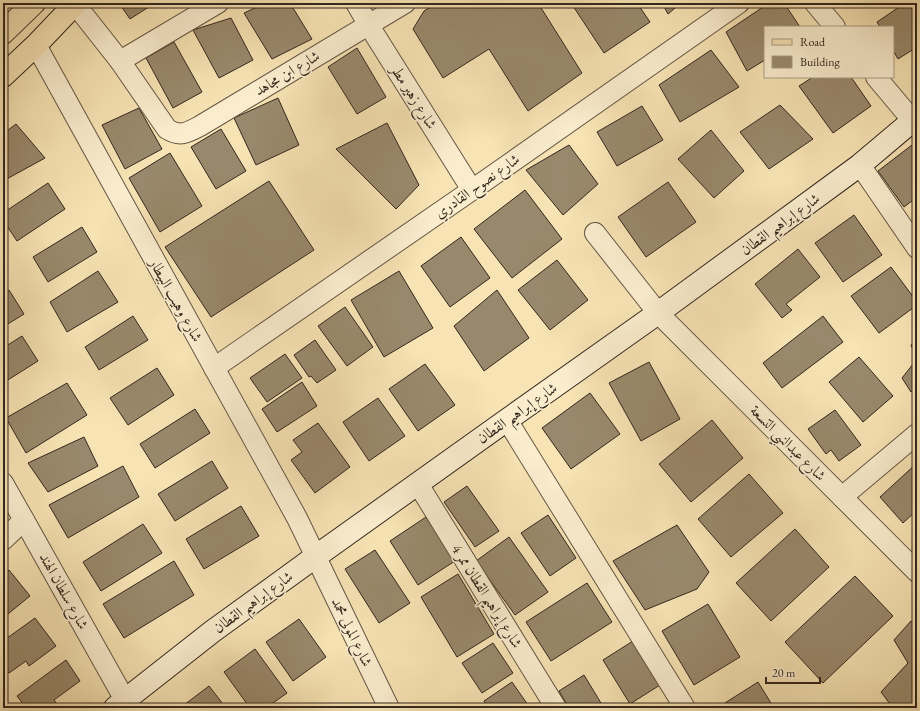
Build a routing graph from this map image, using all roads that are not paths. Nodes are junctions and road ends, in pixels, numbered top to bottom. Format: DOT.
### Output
graph roads {
  1 [pos="34,3"];
  2 [pos="76,3"];
  3 [pos="218,3"];
  4 [pos="356,3"];
  5 [pos="405,3"];
  6 [pos="739,3"];
  7 [pos="815,3"];
  8 [pos="368,24"];
  9 [pos="834,26"];
  10 [pos="3,33"];
  11 [pos="36,45"];
  12 [pos="120,61"];
  13 [pos="3,76"];
  14 [pos="877,78"];
  15 [pos="914,125"];
  16 [pos="860,165"];
  17 [pos="472,190"];
  18 [pos="595,233"];
  19 [pos="917,248"];
  20 [pos="658,313"];
  21 [pos="214,368"];
  22 [pos="507,420"];
  23 [pos="917,434"];
  24 [pos="3,484"];
  25 [pos="418,484"];
  26 [pos="842,497"];
  27 [pos="24,520"];
  28 [pos="3,540"];
  29 [pos="315,557"];
  30 [pos="917,572"];
  31 [pos="120,704"];
  32 [pos="389,708"];
  33 [pos="556,708"];
  34 [pos="685,708"];
  1 -- 10 [label="main road"];
  2 -- 11 [label="main road"];
  2 -- 12 [label="street"];
  3 -- 12 [label="street"];
  4 -- 8 [label="street, شارع زهير مطر"];
  5 -- 8 [label="street, شارع ابن مجاهد"];
  6 -- 17 [label="street, شارع نصوح القادري"];
  7 -- 9 [label="street"];
  8 -- 12 [label="street, شارع ابن مجاهد"];
  8 -- 17 [label="street, شارع زهير مطر"];
  11 -- 13 [label="main road"];
  11 -- 21 [label="street, شارع وهيب البيطار"];
  14 -- 15 [label="street"];
  15 -- 16 [label="street, شارع إبراهيم القطان"];
  16 -- 19 [label="street"];
  16 -- 20 [label="street, شارع إبراهيم القطان"];
  17 -- 21 [label="street, شارع نصوح القادري"];
  18 -- 20 [label="street, شارع عبدالنبي التسعة"];
  20 -- 22 [label="street, شارع إبراهيم القطان"];
  20 -- 26 [label="street, شارع عبدالنبي التسعة"];
  21 -- 29 [label="street, شارع وهيب البيطار"];
  22 -- 25 [label="street, شارع إبراهيم القطان"];
  22 -- 34 [label="street"];
  23 -- 26 [label="street"];
  24 -- 27 [label="street, شارع سلطان الهند"];
  25 -- 29 [label="street, شارع إبراهيم القطان"];
  25 -- 33 [label="street, شارع إبراهيم القطان ممر 4"];
  26 -- 30 [label="street, شارع عبدالنبي التسعة"];
  27 -- 28 [label="street"];
  27 -- 31 [label="street, شارع سلطان الهند"];
  29 -- 31 [label="street, شارع إبراهيم القطان"];
  29 -- 32 [label="street, شارع المولى محمد"];
}
